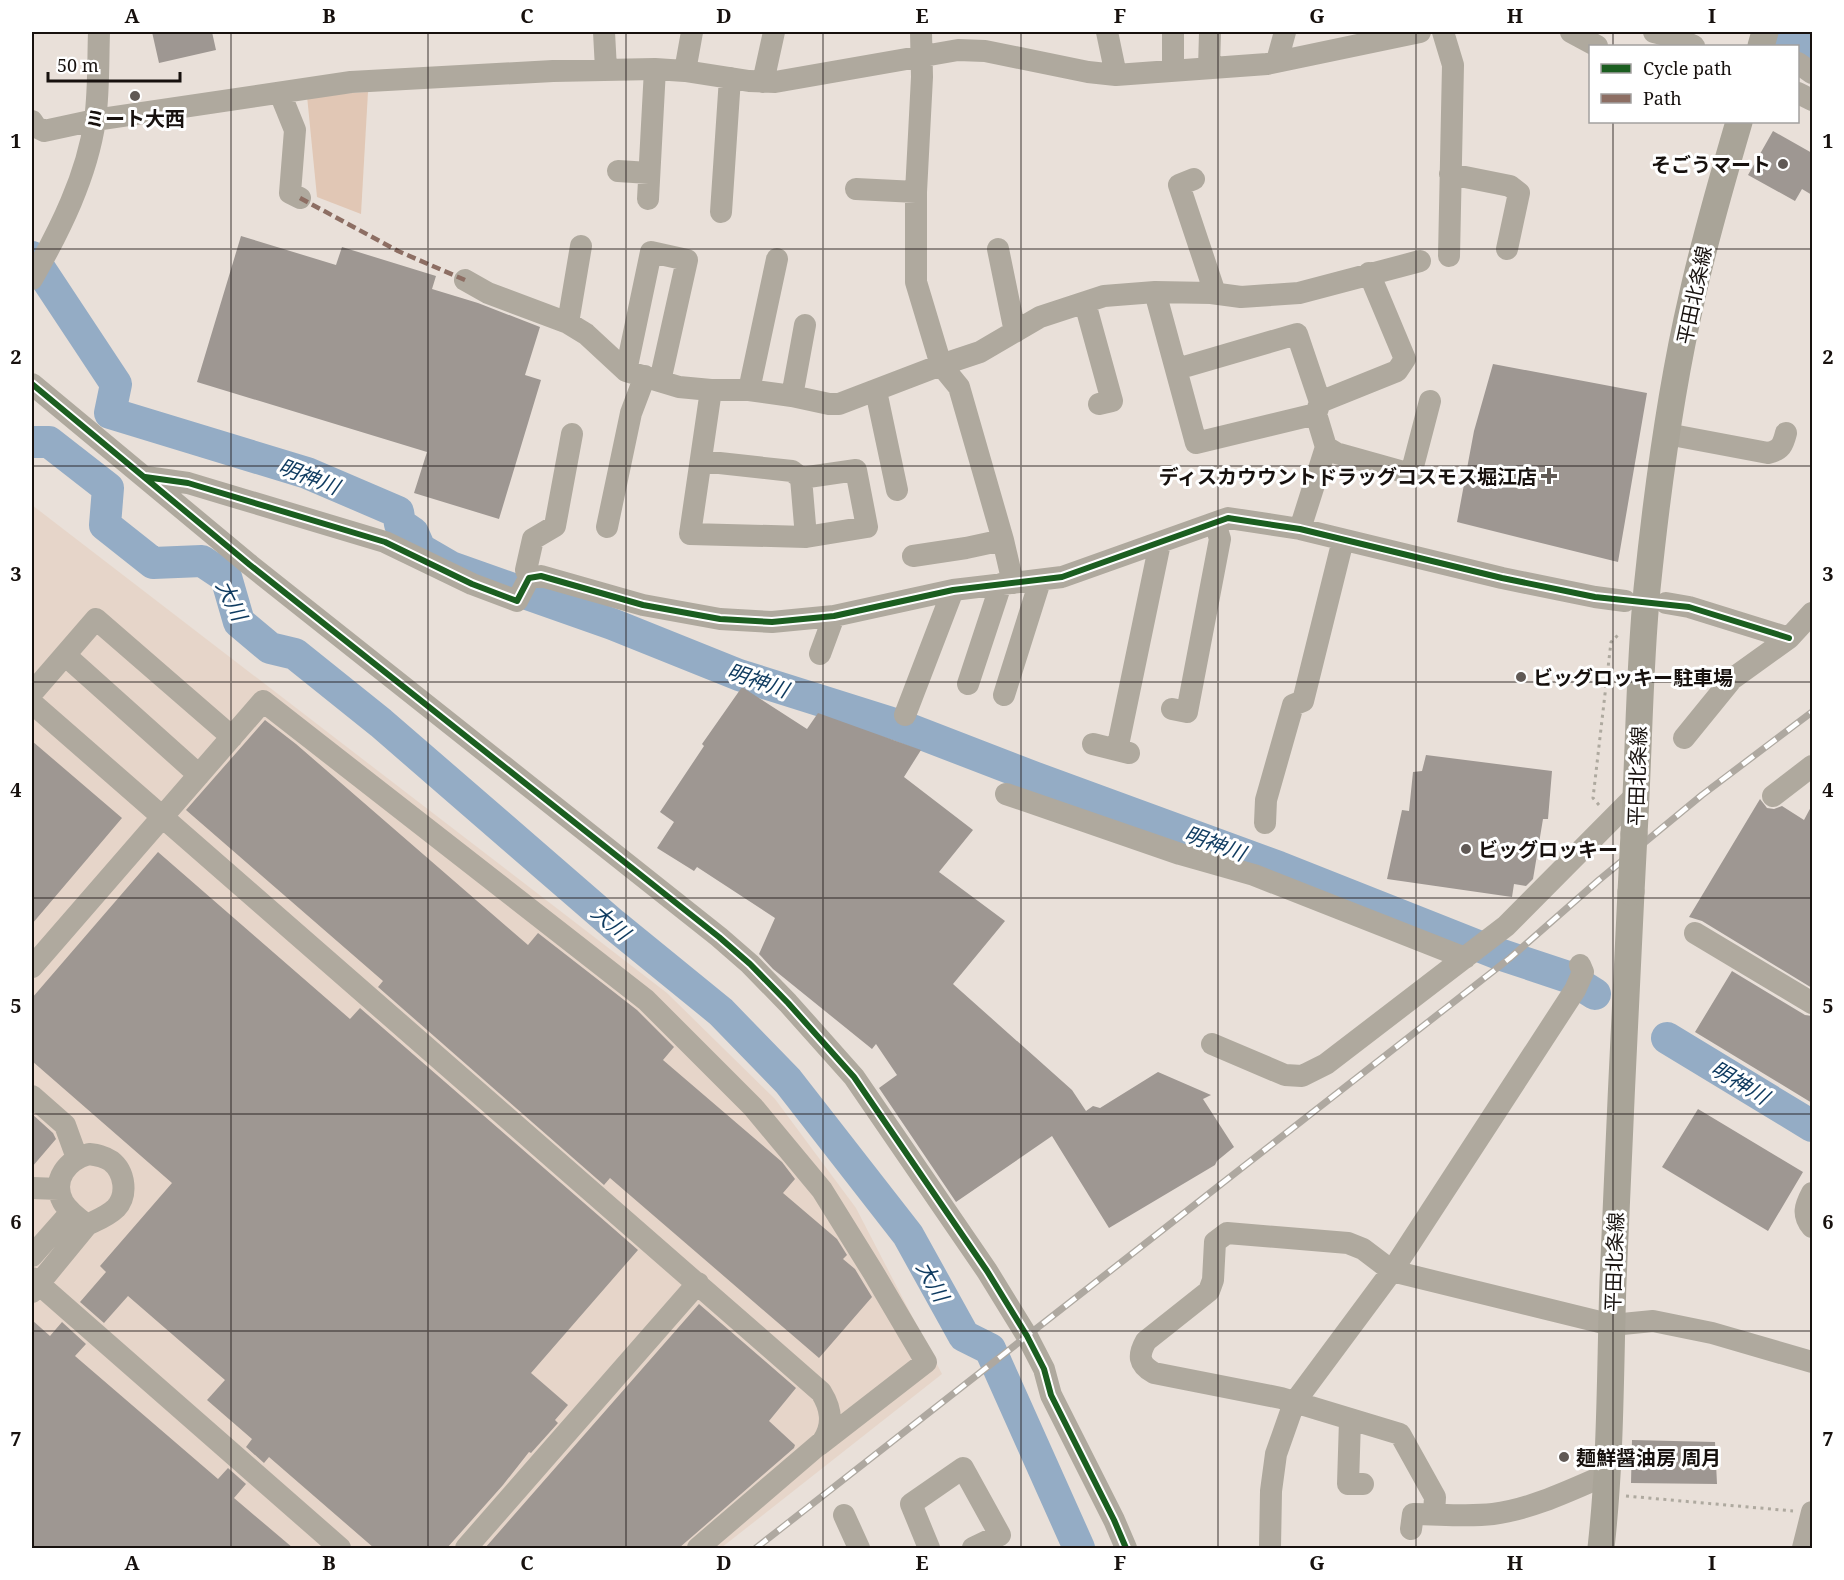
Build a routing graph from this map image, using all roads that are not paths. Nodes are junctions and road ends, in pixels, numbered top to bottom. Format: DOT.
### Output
graph roads {
  1 [pos="99,32"];
  2 [pos="604,32"];
  3 [pos="692,32"];
  4 [pos="774,32"];
  5 [pos="921,32"];
  6 [pos="1107,32"];
  7 [pos="1173,32"];
  8 [pos="1210,32"];
  9 [pos="1284,32"];
  10 [pos="1420,32"];
  11 [pos="1443,32"];
  12 [pos="1571,32"];
  13 [pos="1654,32"];
  14 [pos="1595,45"];
  15 [pos="1692,45"];
  16 [pos="921,57"];
  17 [pos="1277,62"];
  18 [pos="1799,64"];
  19 [pos="1209,68"];
  20 [pos="606,69"];
  21 [pos="655,69"];
  22 [pos="1173,70"];
  23 [pos="685,71"];
  24 [pos="1812,73"];
  25 [pos="1116,75"];
  26 [pos="730,78"];
  27 [pos="763,82"];
  28 [pos="280,93"];
  29 [pos="95,120"];
  30 [pos="32,121"];
  31 [pos="1732,125"];
  32 [pos="618,171"];
  33 [pos="649,173"];
  34 [pos="1450,174"];
  35 [pos="1194,179"];
  36 [pos="856,189"];
  37 [pos="916,192"];
  38 [pos="300,198"];
  39 [pos="648,199"];
  40 [pos="721,212"];
  41 [pos="581,246"];
  42 [pos="998,249"];
  43 [pos="1509,249"];
  44 [pos="1449,256"];
  45 [pos="777,259"];
  46 [pos="1420,261"];
  47 [pos="1369,273"];
  48 [pos="33,277"];
  49 [pos="465,280"];
  50 [pos="1155,292"];
  51 [pos="1215,293"];
  52 [pos="1084,303"];
  53 [pos="568,323"];
  54 [pos="805,324"];
  55 [pos="1015,332"];
  56 [pos="941,365"];
  57 [pos="1177,369"];
  58 [pos="644,376"];
  59 [pos="32,384"];
  60 [pos="711,390"];
  61 [pos="749,390"];
  62 [pos="876,392"];
  63 [pos="792,396"];
  64 [pos="1430,401"];
  65 [pos="1099,404"];
  66 [pos="1318,408"];
  67 [pos="1786,433"];
  68 [pos="572,434"];
  69 [pos="1667,434"];
  70 [pos="1326,447"];
  71 [pos="701,460"];
  72 [pos="145,477"];
  73 [pos="801,478"];
  74 [pos="897,490"];
  75 [pos="1215,523"];
  76 [pos="607,527"];
  77 [pos="1300,529"];
  78 [pos="806,537"];
  79 [pos="1003,540"];
  80 [pos="1343,540"];
  81 [pos="1160,543"];
  82 [pos="913,556"];
  83 [pos="1040,581"];
  84 [pos="1007,584"];
  85 [pos="525,585"];
  86 [pos="953,590"];
  87 [pos="1624,601"];
  88 [pos="1666,603"];
  89 [pos="1812,613"];
  90 [pos="834,616"];
  91 [pos="1789,638"];
  92 [pos="65,654"];
  93 [pos="820,654"];
  94 [pos="968,684"];
  95 [pos="32,693"];
  96 [pos="1004,695"];
  97 [pos="32,703"];
  98 [pos="1172,709"];
  99 [pos="905,716"];
  100 [pos="232,737"];
  101 [pos="1684,738"];
  102 [pos="1093,744"];
  103 [pos="1812,766"];
  104 [pos="199,775"];
  105 [pos="1006,794"];
  106 [pos="1637,794"];
  107 [pos="1773,796"];
  108 [pos="162,817"];
  109 [pos="1265,823"];
  110 [pos="1695,933"];
  111 [pos="1470,955"];
  112 [pos="1580,965"];
  113 [pos="32,967"];
  114 [pos="1812,1004"];
  115 [pos="1212,1044"];
  116 [pos="32,1096"];
  117 [pos="77,1158"];
  118 [pos="32,1188"];
  119 [pos="59,1189"];
  120 [pos="1812,1192"];
  121 [pos="79,1218"];
  122 [pos="1812,1227"];
  123 [pos="32,1256"];
  124 [pos="1392,1271"];
  125 [pos="698,1283"];
  126 [pos="34,1285"];
  127 [pos="1612,1325"];
  128 [pos="1812,1362"];
  129 [pos="1294,1403"];
  130 [pos="1350,1420"];
  131 [pos="819,1444"];
  132 [pos="1363,1484"];
  133 [pos="1607,1484"];
  134 [pos="1812,1513"];
  135 [pos="1434,1514"];
  136 [pos="844,1515"];
  137 [pos="1411,1529"];
  138 [pos="340,1548"];
  139 [pos="466,1548"];
  140 [pos="698,1548"];
  141 [pos="859,1548"];
  142 [pos="929,1548"];
  143 [pos="973,1548"];
  144 [pos="1126,1548"];
  145 [pos="1270,1548"];
  146 [pos="1601,1548"];
  147 [pos="1803,1548"];
  1 -- 29 [label="street"];
  2 -- 20 [label="street"];
  3 -- 23 [label="street"];
  4 -- 27 [label="street"];
  5 -- 16 [label="street"];
  6 -- 25 [label="street"];
  7 -- 22 [label="street"];
  8 -- 19 [label="street"];
  9 -- 17 [label="street"];
  10 -- 17 [label="street"];
  11 -- 34 [label="street"];
  12 -- 14 [label="street"];
  13 -- 15 [label="street"];
  16 -- 25 [label="street"];
  16 -- 27 [label="street"];
  16 -- 37 [label="street"];
  17 -- 19 [label="street"];
  18 -- 24 [label="street"];
  19 -- 22 [label="street"];
  20 -- 21 [label="street"];
  20 -- 28 [label="street"];
  21 -- 23 [label="street"];
  21 -- 33 [label="street"];
  22 -- 25 [label="street"];
  23 -- 26 [label="street"];
  26 -- 27 [label="street"];
  26 -- 40 [label="street"];
  28 -- 29 [label="street"];
  28 -- 38 [label="street"];
  29 -- 30 [label="street"];
  29 -- 48 [label="street"];
  31 -- 69 [label="main road, 平田北条線"];
  32 -- 33 [label="street"];
  33 -- 39 [label="street"];
  34 -- 43 [label="street"];
  34 -- 44 [label="street"];
  35 -- 51 [label="street"];
  36 -- 37 [label="street"];
  37 -- 56 [label="street"];
  41 -- 53 [label="street"];
  42 -- 55 [label="street"];
  45 -- 61 [label="street"];
  46 -- 47 [label="street"];
  47 -- 51 [label="street"];
  47 -- 66 [label="street"];
  49 -- 53 [label="street"];
  50 -- 51 [label="street"];
  50 -- 52 [label="street"];
  50 -- 57 [label="street"];
  52 -- 55 [label="street"];
  52 -- 65 [label="street"];
  53 -- 58 [label="street"];
  54 -- 63 [label="street"];
  55 -- 56 [label="street"];
  56 -- 62 [label="street"];
  56 -- 79 [label="street"];
  57 -- 66 [label="street"];
  57 -- 66 [label="street"];
  58 -- 60 [label="street"];
  58 -- 76 [label="street"];
  59 -- 72 [label="street"];
  60 -- 61 [label="street"];
  60 -- 71 [label="street"];
  61 -- 63 [label="street"];
  62 -- 63 [label="street"];
  62 -- 74 [label="street"];
  64 -- 70 [label="street"];
  66 -- 70 [label="street"];
  67 -- 69 [label="street"];
  68 -- 85 [label="street"];
  69 -- 106 [label="main road, 平田北条線"];
  70 -- 77 [label="street"];
  71 -- 73 [label="street"];
  71 -- 78 [label="street"];
  72 -- 85 [label="street"];
  72 -- 144 [label="street"];
  73 -- 78 [label="street"];
  73 -- 78 [label="street"];
  75 -- 77 [label="street"];
  75 -- 81 [label="street"];
  75 -- 98 [label="street"];
  77 -- 80 [label="street"];
  79 -- 82 [label="street"];
  79 -- 84 [label="street"];
  80 -- 87 [label="street"];
  80 -- 109 [label="street"];
  81 -- 83 [label="street"];
  81 -- 102 [label="street"];
  83 -- 84 [label="street"];
  83 -- 96 [label="street"];
  84 -- 86 [label="street"];
  84 -- 94 [label="street"];
  85 -- 90 [label="street"];
  86 -- 90 [label="street"];
  86 -- 99 [label="street"];
  88 -- 91 [label="street"];
  89 -- 91 [label="street"];
  90 -- 93 [label="street"];
  91 -- 101 [label="street"];
  92 -- 95 [label="street"];
  92 -- 100 [label="street"];
  92 -- 104 [label="street"];
  97 -- 108 [label="street"];
  100 -- 104 [label="street"];
  100 -- 131 [label="street"];
  103 -- 107 [label="street"];
  104 -- 108 [label="street"];
  105 -- 111 [label="street"];
  106 -- 111 [label="street"];
  106 -- 127 [label="main road, 平田北条線, bridge"];
  108 -- 113 [label="street"];
  108 -- 125 [label="street"];
  110 -- 114 [label="street"];
  111 -- 115 [label="street"];
  112 -- 124 [label="street"];
  116 -- 117 [label="street"];
  117 -- 119 [label="street"];
  117 -- 121 [label="street"];
  118 -- 119 [label="street"];
  119 -- 121 [label="street"];
  120 -- 122 [label="street"];
  121 -- 123 [label="street"];
  121 -- 126 [label="street"];
  124 -- 127 [label="street"];
  124 -- 129 [label="street"];
  124 -- 129 [label="street"];
  125 -- 131 [label="street"];
  125 -- 139 [label="street"];
  126 -- 138 [label="street"];
  127 -- 128 [label="street"];
  127 -- 133 [label="main road, 平田北条線"];
  129 -- 130 [label="street"];
  129 -- 145 [label="street"];
  130 -- 132 [label="street"];
  130 -- 135 [label="street"];
  131 -- 140 [label="street"];
  133 -- 135 [label="street"];
  133 -- 146 [label="main road, 平田北条線"];
  134 -- 147 [label="street"];
  135 -- 137 [label="street"];
  136 -- 141 [label="street"];
  142 -- 143 [label="street"];
}
